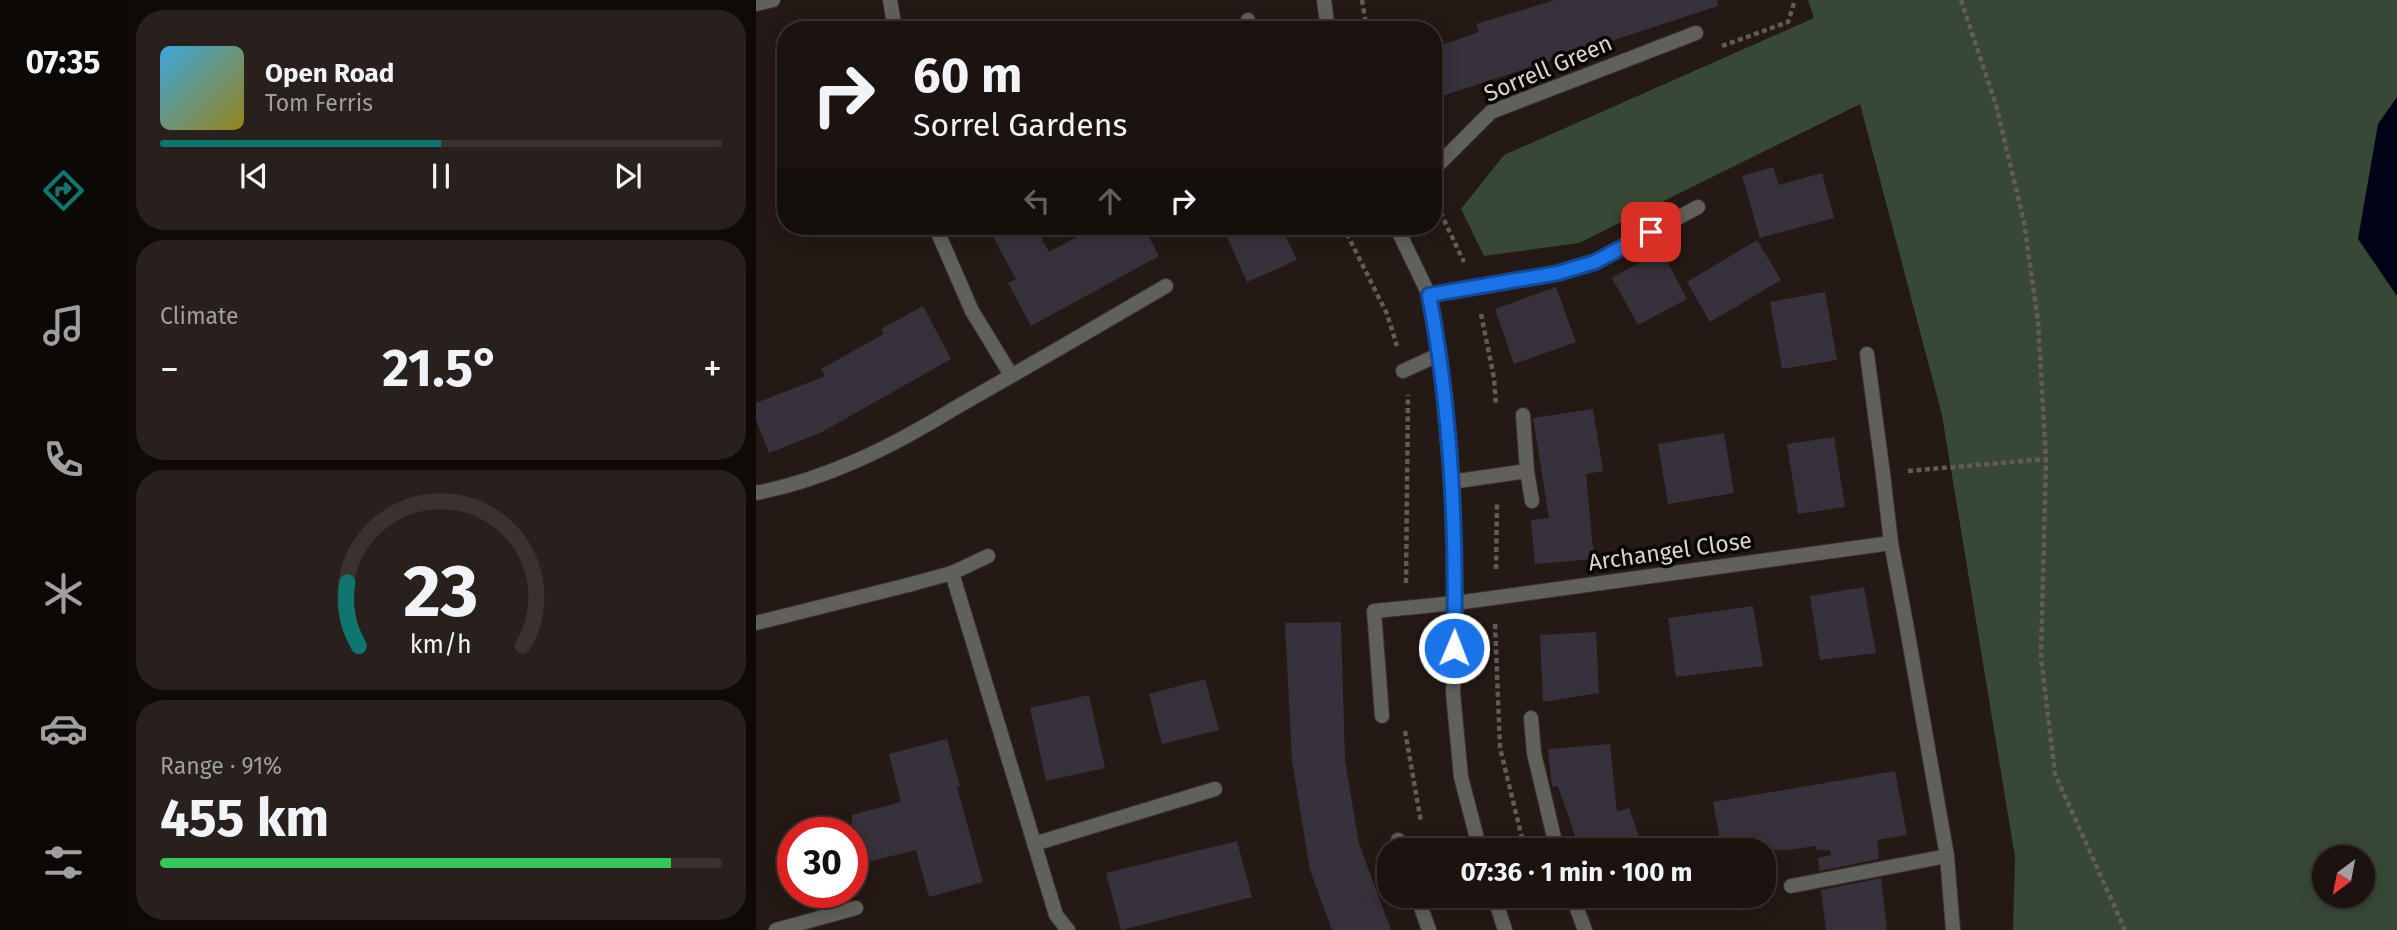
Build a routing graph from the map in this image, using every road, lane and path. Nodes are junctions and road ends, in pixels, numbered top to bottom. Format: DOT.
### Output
graph roads {
  1 [pos="773,0"];
  2 [pos="890,0"];
  3 [pos="1324,0"];
  4 [pos="1363,0"];
  5 [pos="1795,0"];
  6 [pos="1961,0"];
  7 [pos="756,4"];
  8 [pos="894,21"];
  9 [pos="1327,21"];
  10 [pos="1366,21"];
  11 [pos="1696,33"];
  12 [pos="1442,161"];
  13 [pos="1698,206"];
  14 [pos="1442,217"];
  15 [pos="939,235"];
  16 [pos="1348,235"];
  17 [pos="1400,235"];
  18 [pos="1166,286"];
  19 [pos="1474,287"];
  20 [pos="1429,295"];
  21 [pos="1440,354"];
  22 [pos="1867,354"];
  23 [pos="1403,371"];
  24 [pos="1011,375"];
  25 [pos="1523,415"];
  26 [pos="1497,419"];
  27 [pos="2046,459"];
  28 [pos="1527,471"];
  29 [pos="1883,474"];
  30 [pos="1498,475"];
  31 [pos="1451,482"];
  32 [pos="756,493"];
  33 [pos="1532,501"];
  34 [pos="1891,543"];
  35 [pos="988,556"];
  36 [pos="952,573"];
  37 [pos="1495,598"];
  38 [pos="1456,603"];
  39 [pos="756,623"];
  40 [pos="1382,716"];
  41 [pos="1531,718"];
  42 [pos="1215,789"];
  43 [pos="1477,838"];
  44 [pos="1523,838"];
  45 [pos="1554,838"];
  46 [pos="1034,844"];
  47 [pos="1947,856"];
  48 [pos="1791,886"];
  49 [pos="856,908"];
  50 [pos="1421,908"];
  51 [pos="1499,908"];
  52 [pos="1577,908"];
  53 [pos="776,930"];
  54 [pos="1068,930"];
  55 [pos="1429,930"];
  56 [pos="1505,930"];
  57 [pos="1585,930"];
  58 [pos="1953,930"];
  59 [pos="2125,930"];
  1 -- 7 [label="street"];
  2 -- 8 [label="street"];
  3 -- 9 [label="street"];
  4 -- 10 [label="path"];
  5 -- 11 [label="path"];
  6 -- 27 [label="path"];
  11 -- 12 [label="street, Sorrell Green"];
  13 -- 19 [label="street"];
  14 -- 19 [label="path"];
  15 -- 24 [label="street"];
  16 -- 23 [label="path"];
  17 -- 20 [label="street"];
  18 -- 24 [label="street"];
  19 -- 20 [label="street"];
  19 -- 26 [label="path"];
  20 -- 21 [label="street"];
  21 -- 23 [label="street"];
  21 -- 31 [label="street"];
  22 -- 29 [label="street"];
  24 -- 32 [label="street"];
  25 -- 28 [label="street"];
  27 -- 29 [label="path"];
  27 -- 59 [label="path"];
  28 -- 30 [label="street"];
  28 -- 33 [label="street"];
  29 -- 34 [label="street"];
  30 -- 31 [label="street"];
  30 -- 37 [label="path"];
  31 -- 38 [label="street"];
  34 -- 37 [label="street, Archangel Close"];
  34 -- 47 [label="street"];
  35 -- 36 [label="street"];
  36 -- 39 [label="street"];
  36 -- 46 [label="street"];
  37 -- 38 [label="street, Archangel Close"];
  37 -- 44 [label="path"];
  38 -- 40 [label="street, Archangel Close"];
  38 -- 43 [label="street"];
  41 -- 45 [label="street"];
  42 -- 46 [label="street"];
  46 -- 54 [label="street"];
  47 -- 48 [label="street"];
  47 -- 58 [label="street"];
  49 -- 53 [label="street"];
  50 -- 55 [label="street"];
  51 -- 56 [label="street"];
  52 -- 57 [label="street"];
}
